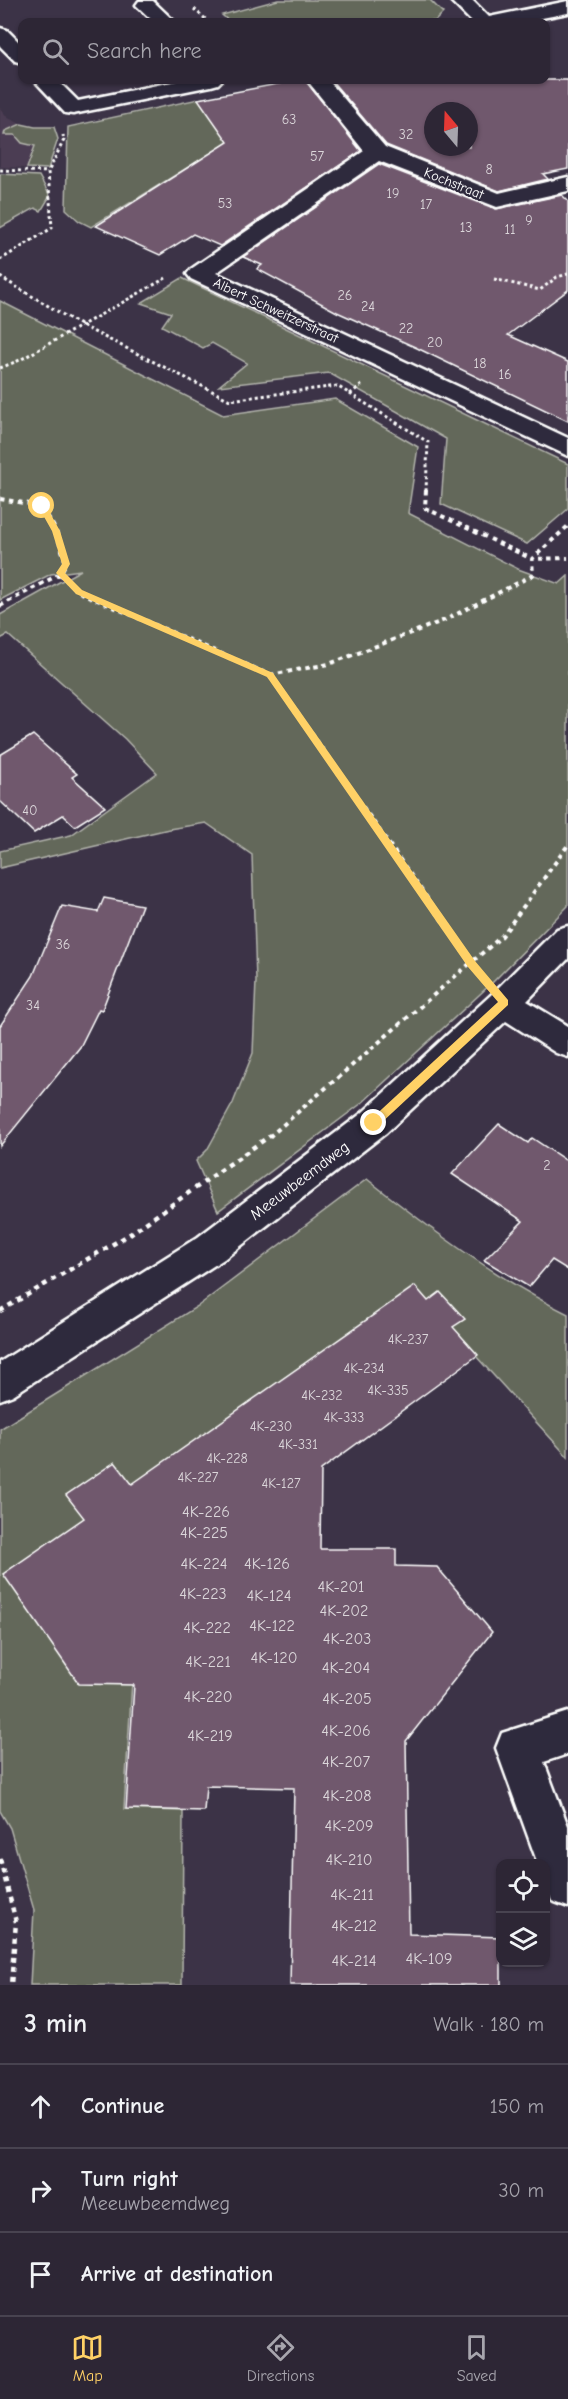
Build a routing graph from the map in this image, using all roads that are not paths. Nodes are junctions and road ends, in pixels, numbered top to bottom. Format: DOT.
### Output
graph roads {
  1 [pos="460,0"];
  2 [pos="146,4"];
  3 [pos="568,7"];
  4 [pos="161,18"];
  5 [pos="479,18"];
  6 [pos="514,18"];
  7 [pos="0,34"];
  8 [pos="18,53"];
  9 [pos="49,84"];
  10 [pos="191,84"];
  11 [pos="320,84"];
  12 [pos="377,152"];
  13 [pos="568,184"];
  14 [pos="568,448"];
  15 [pos="568,938"];
  16 [pos="504,1003"];
  17 [pos="568,1043"];
  18 [pos="0,1383"];
  19 [pos="568,1733"];
  20 [pos="568,1885"];
  1 -- 5 [label="street"];
  2 -- 4 [label="street"];
  3 -- 6 [label="street"];
  7 -- 8 [label="street"];
  9 -- 10 [label="street"];
  11 -- 12 [label="street"];
  12 -- 13 [label="street, Kochstraat"];
  12 -- 14 [label="street, Albert Schweitzerstraat"];
  15 -- 16 [label="street, Meeuwbeemdweg"];
  16 -- 17 [label="street"];
  16 -- 18 [label="street, Meeuwbeemdweg"];
  19 -- 20 [label="street"];
}
